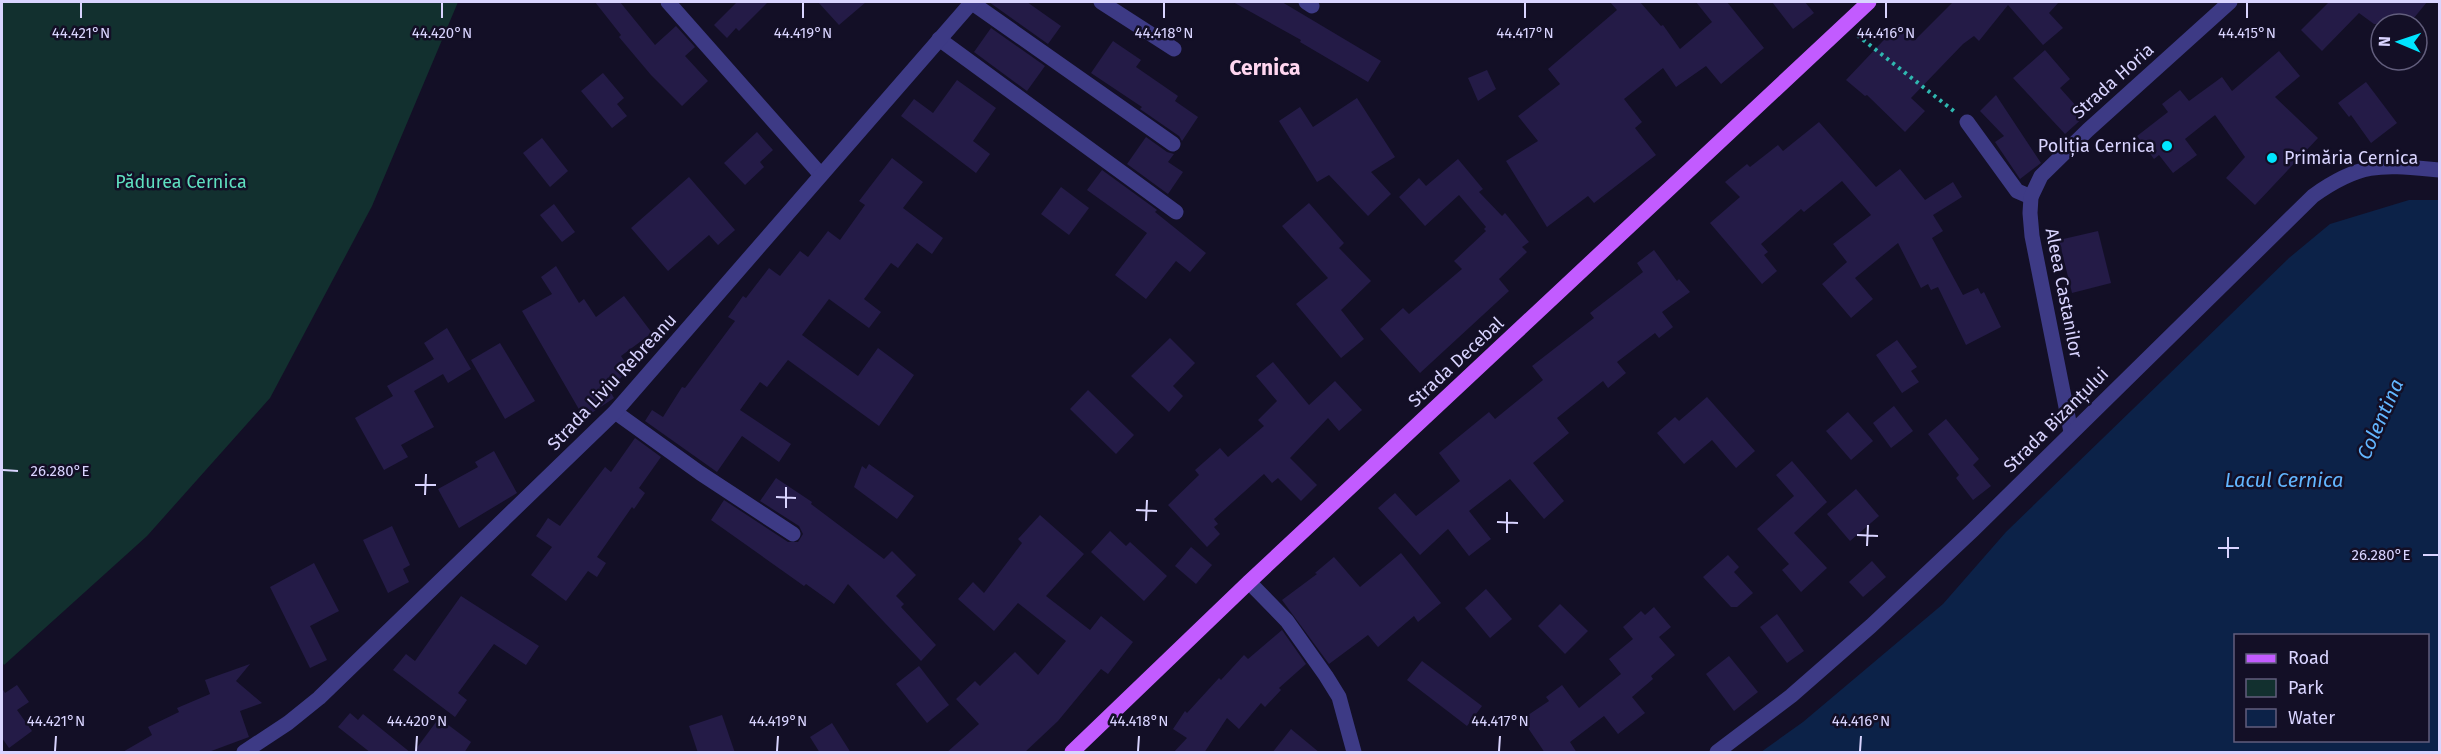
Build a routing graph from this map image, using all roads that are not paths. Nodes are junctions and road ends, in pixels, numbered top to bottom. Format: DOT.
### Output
graph roads {
  1 [pos="668,2"];
  2 [pos="971,2"];
  3 [pos="1101,2"];
  4 [pos="1869,2"];
  5 [pos="2230,2"];
  6 [pos="939,39"];
  7 [pos="1174,49"];
  8 [pos="1967,122"];
  9 [pos="1173,144"];
  10 [pos="2439,170"];
  11 [pos="821,175"];
  12 [pos="2031,197"];
  13 [pos="1176,212"];
  14 [pos="615,412"];
  15 [pos="2071,432"];
  16 [pos="793,534"];
  17 [pos="1249,582"];
  18 [pos="244,753"];
  19 [pos="1072,753"];
  20 [pos="1354,753"];
  21 [pos="1717,753"];
  1 -- 11 [label="street"];
  2 -- 6 [label="street, Strada Liviu Rebreanu"];
  2 -- 9 [label="street"];
  3 -- 7 [label="street"];
  4 -- 17 [label="main road, Strada Decebal"];
  5 -- 12 [label="street, Strada Horia"];
  6 -- 11 [label="street, Strada Liviu Rebreanu"];
  6 -- 13 [label="street"];
  8 -- 12 [label="street"];
  10 -- 15 [label="street, Strada Bizanțului"];
  11 -- 14 [label="street, Strada Liviu Rebreanu"];
  12 -- 15 [label="street, Aleea Castanilor"];
  14 -- 16 [label="street"];
  14 -- 18 [label="street, Strada Liviu Rebreanu"];
  15 -- 21 [label="street, Strada Bizanțului"];
  17 -- 19 [label="main road, Strada Decebal"];
  17 -- 20 [label="street"];
}
